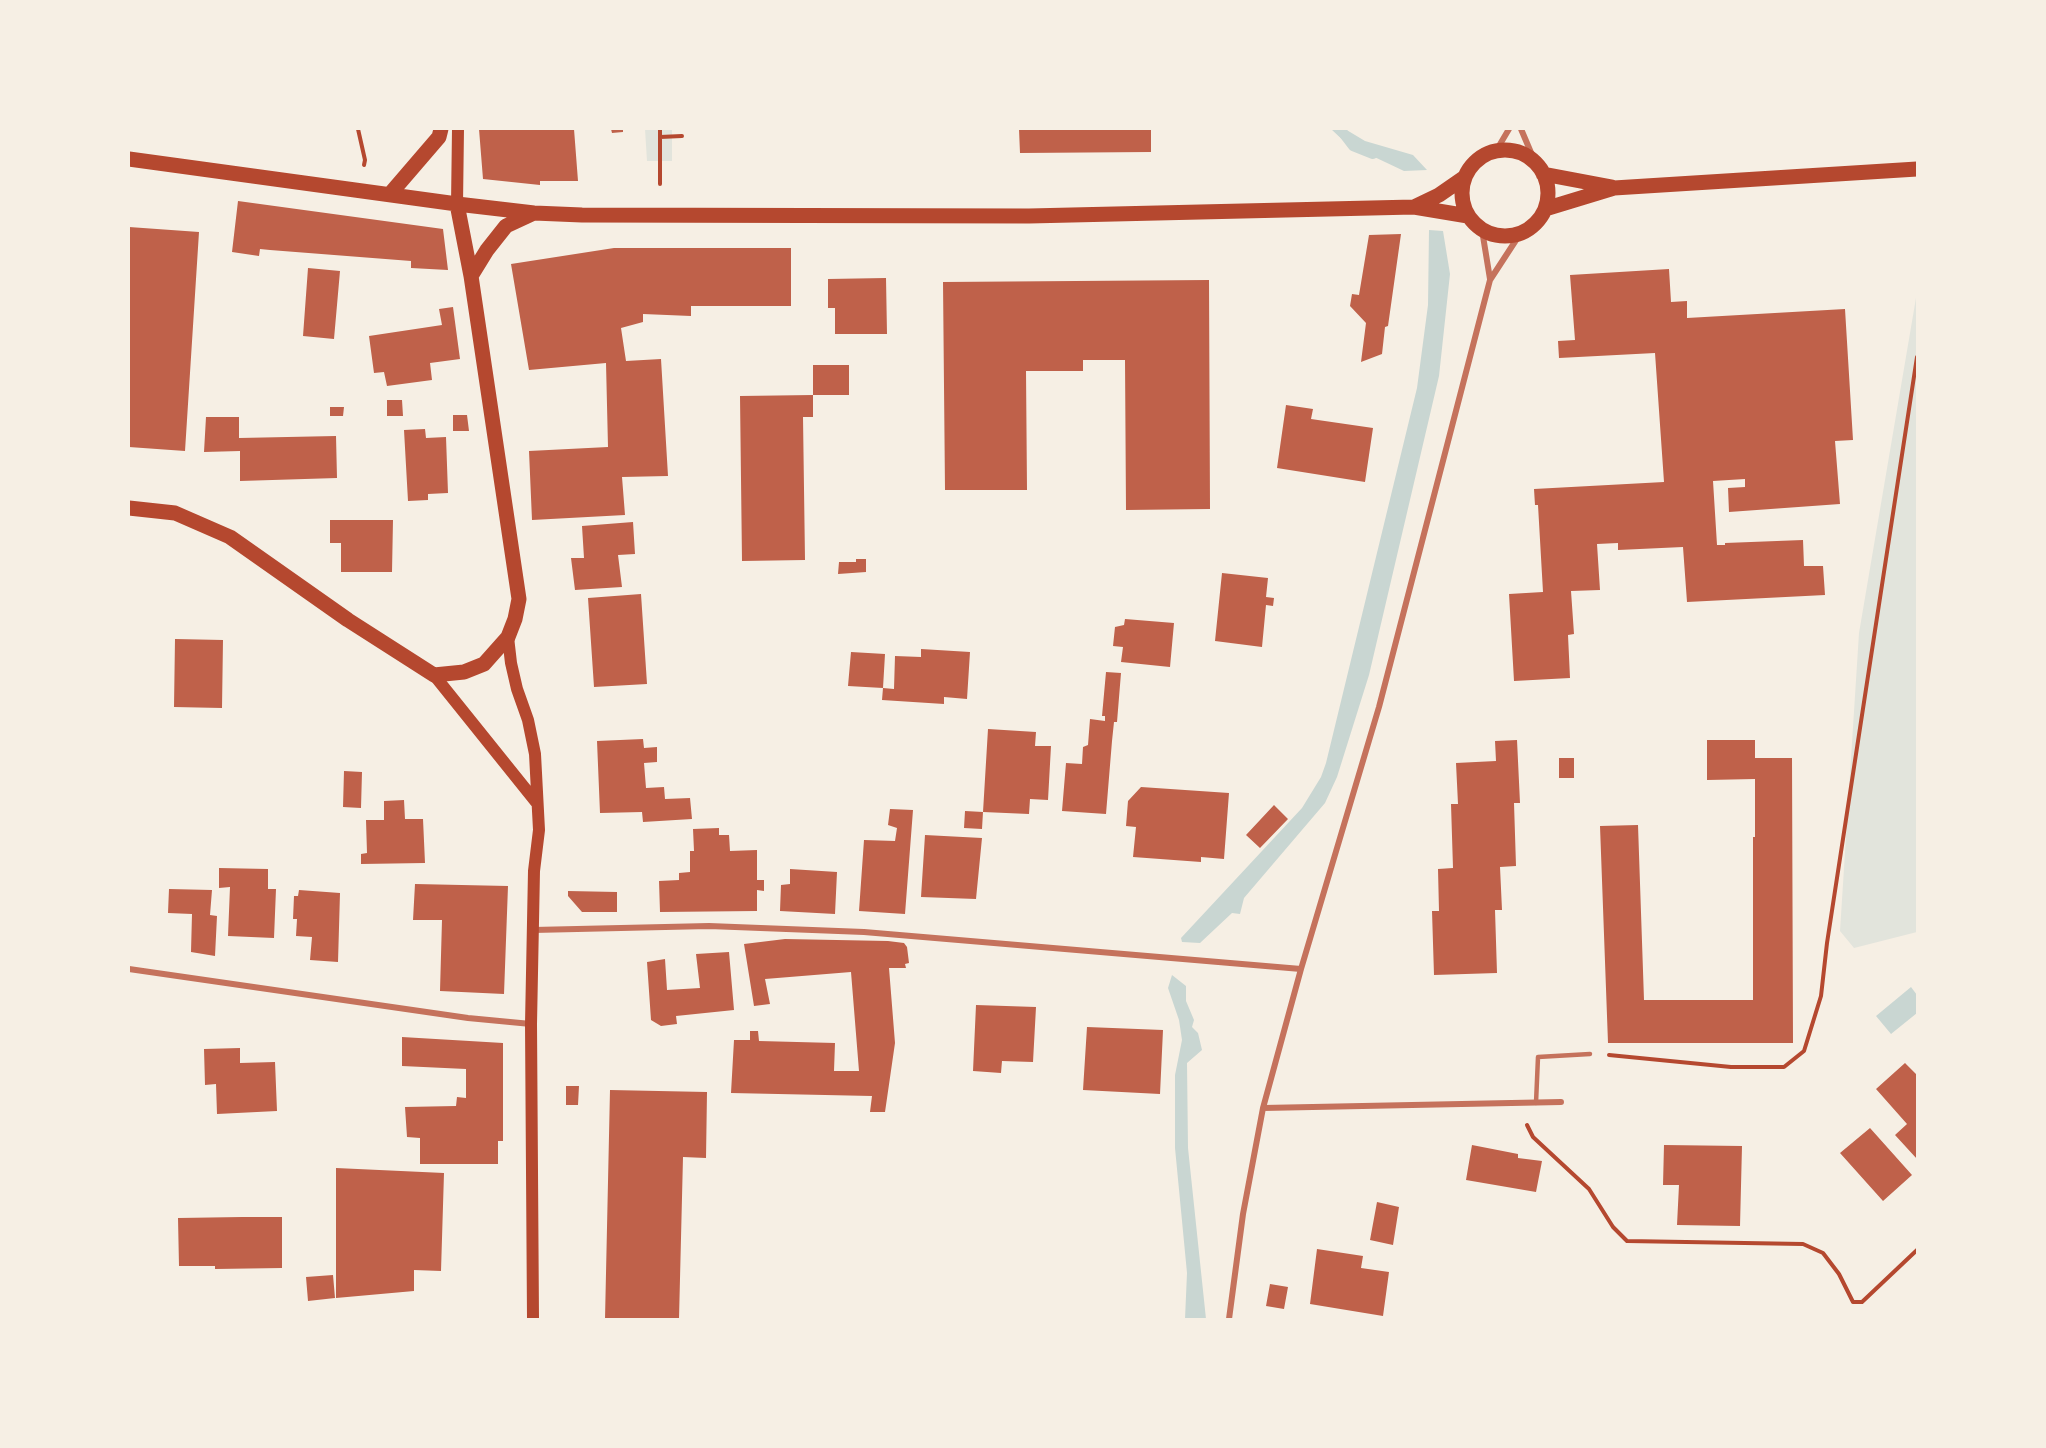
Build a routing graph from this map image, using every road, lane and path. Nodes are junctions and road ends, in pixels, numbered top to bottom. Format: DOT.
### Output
graph roads {
  1 [pos="358,129"];
  2 [pos="441,129"];
  3 [pos="458,129"];
  4 [pos="660,129"];
  5 [pos="1509,129"];
  6 [pos="1521,129"];
  7 [pos="682,136"];
  8 [pos="660,137"];
  9 [pos="1496,151"];
  10 [pos="129,159"];
  11 [pos="363,168"];
  12 [pos="1539,168"];
  13 [pos="1917,169"];
  14 [pos="1465,177"];
  15 [pos="660,184"];
  16 [pos="1614,188"];
  17 [pos="390,194"];
  18 [pos="458,204"];
  19 [pos="1414,207"];
  20 [pos="1545,208"];
  21 [pos="534,213"];
  22 [pos="1468,216"];
  23 [pos="1482,230"];
  24 [pos="1520,234"];
  25 [pos="471,276"];
  26 [pos="1490,280"];
  27 [pos="1917,357"];
  28 [pos="129,508"];
  29 [pos="508,638"];
  30 [pos="434,675"];
  31 [pos="536,802"];
  32 [pos="533,930"];
  33 [pos="129,969"];
  34 [pos="1300,969"];
  35 [pos="531,1024"];
  36 [pos="1590,1054"];
  37 [pos="1561,1102"];
  38 [pos="1536,1103"];
  39 [pos="1520,1104"];
  40 [pos="1263,1108"];
  41 [pos="1917,1250"];
  42 [pos="533,1319"];
  43 [pos="1229,1319"];
  1 -- 11 [label="path"];
  2 -- 17 [label="main road"];
  3 -- 18 [label="main road"];
  4 -- 8 [label="path"];
  5 -- 9 [label="street"];
  6 -- 12 [label="street"];
  7 -- 8 [label="path"];
  8 -- 15 [label="path"];
  9 -- 12 [label="main road"];
  9 -- 14 [label="main road"];
  10 -- 17 [label="main road"];
  12 -- 16 [label="main road"];
  12 -- 20 [label="main road"];
  13 -- 16 [label="main road"];
  14 -- 19 [label="main road"];
  14 -- 22 [label="main road"];
  16 -- 20 [label="main road"];
  17 -- 18 [label="main road"];
  18 -- 21 [label="main road"];
  18 -- 25 [label="main road"];
  19 -- 21 [label="main road"];
  19 -- 22 [label="main road"];
  20 -- 24 [label="main road"];
  21 -- 25 [label="main road"];
  22 -- 23 [label="main road"];
  23 -- 24 [label="main road"];
  23 -- 26 [label="street"];
  24 -- 26 [label="street"];
  25 -- 29 [label="main road"];
  26 -- 34 [label="street"];
  27 -- 36 [label="path"];
  28 -- 30 [label="main road"];
  29 -- 30 [label="main road"];
  29 -- 31 [label="main road"];
  30 -- 31 [label="main road"];
  31 -- 32 [label="main road"];
  32 -- 34 [label="street"];
  32 -- 35 [label="main road"];
  33 -- 35 [label="street"];
  34 -- 40 [label="street"];
  35 -- 42 [label="main road"];
  36 -- 38 [label="lane"];
  37 -- 38 [label="street"];
  38 -- 39 [label="street"];
  39 -- 40 [label="street"];
  39 -- 41 [label="path"];
  40 -- 43 [label="street"];
}
